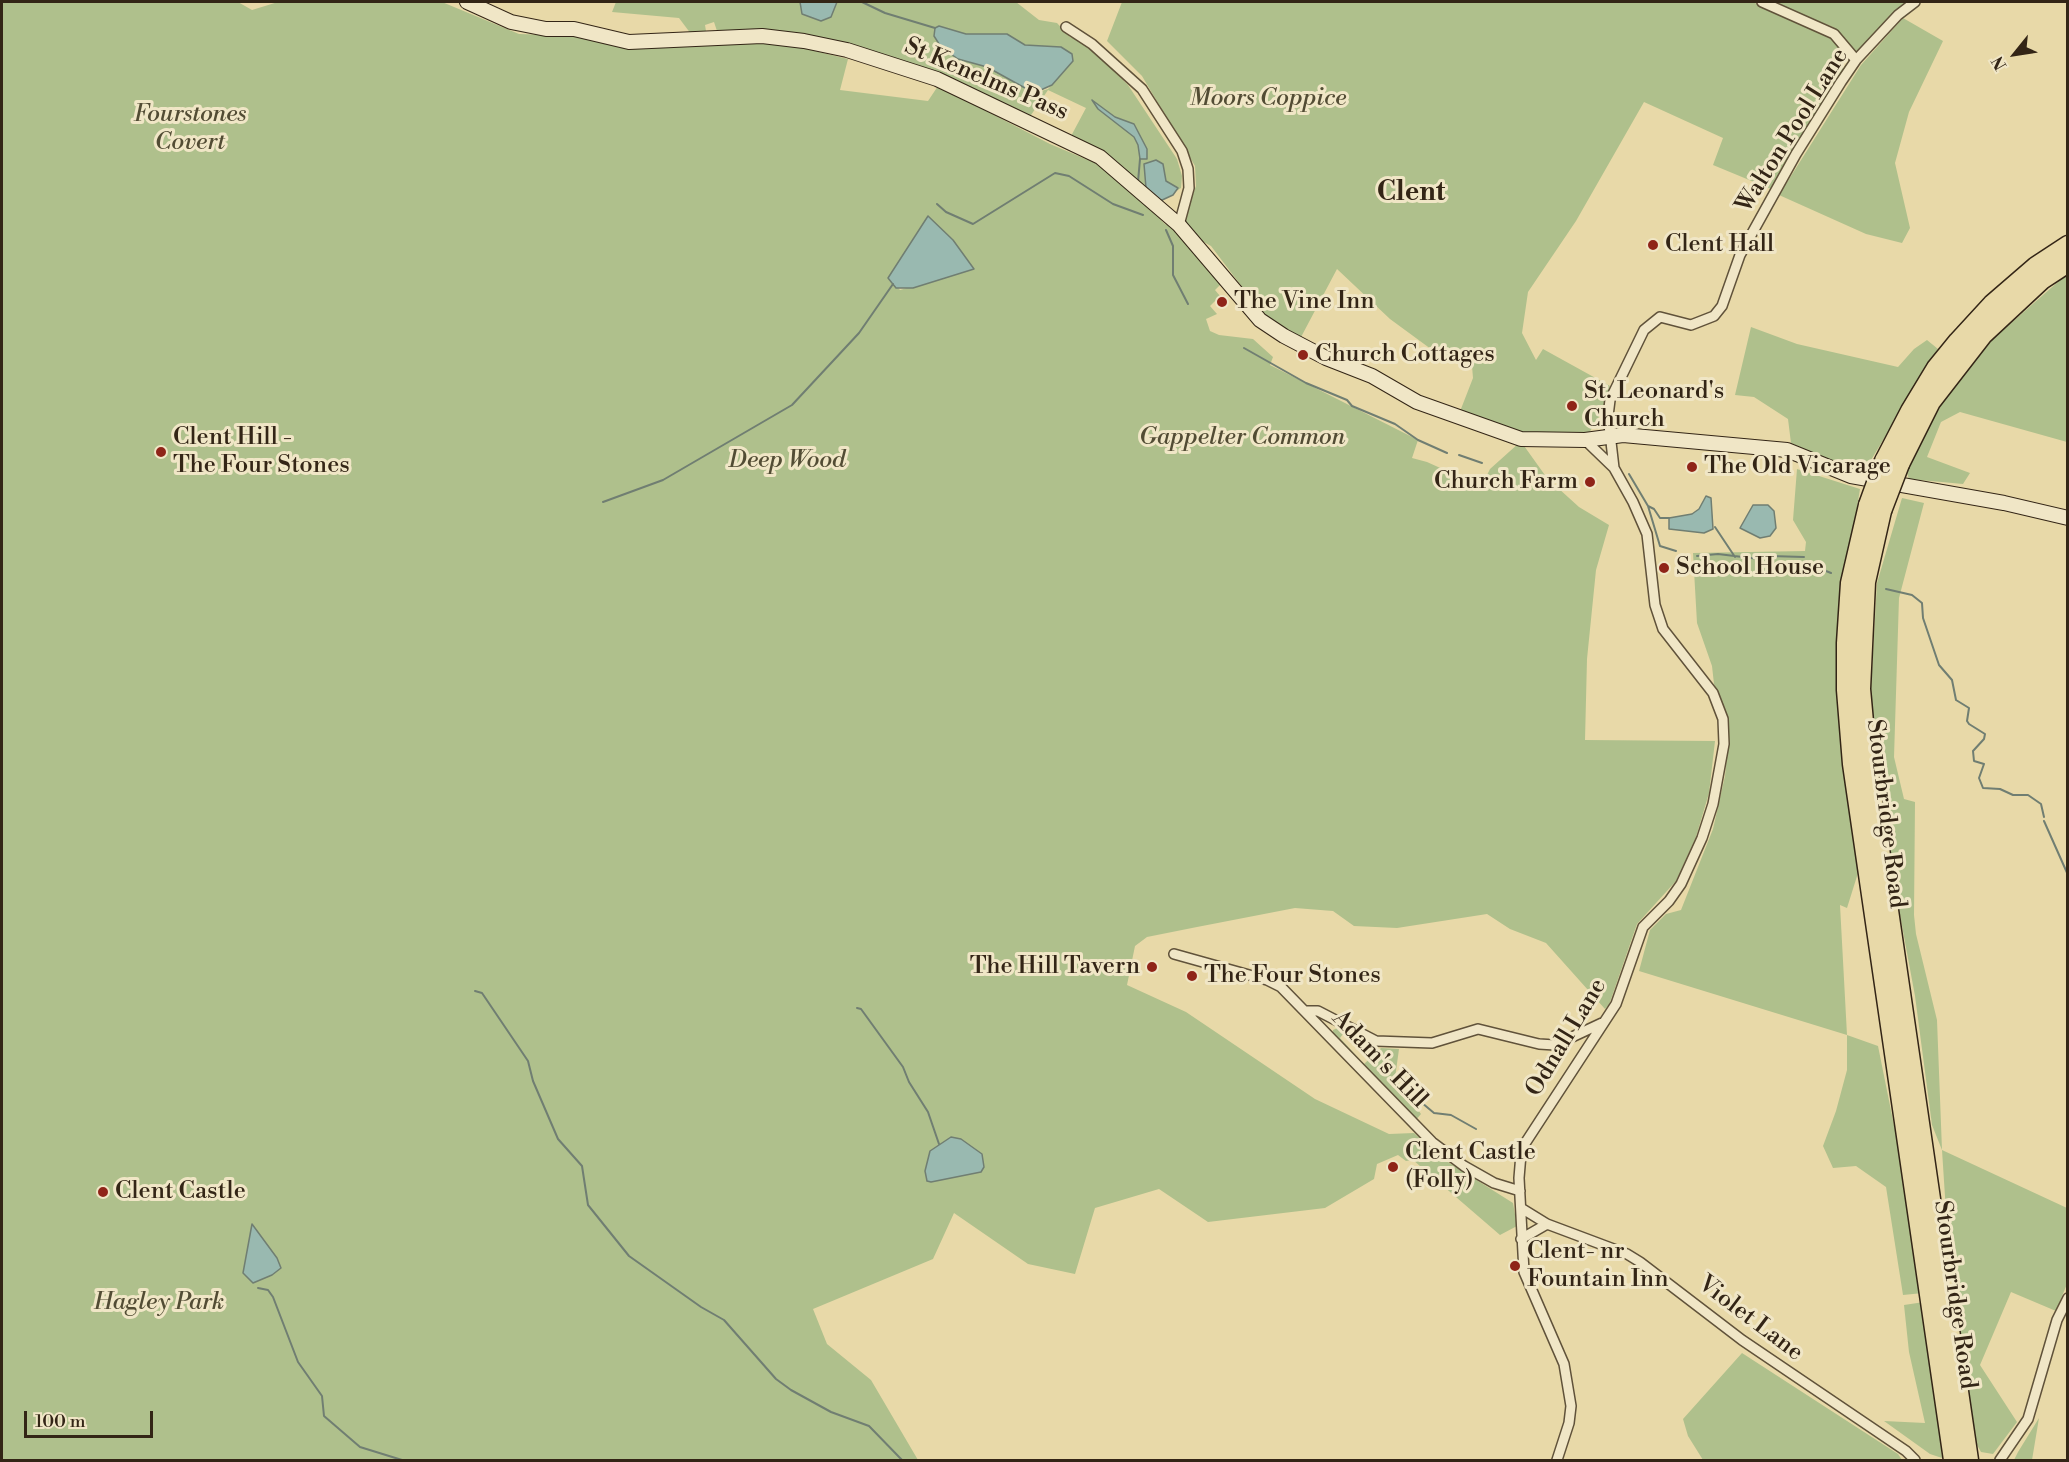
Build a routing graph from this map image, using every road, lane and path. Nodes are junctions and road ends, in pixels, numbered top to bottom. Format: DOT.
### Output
graph roads {
  1 [pos="467,2"];
  2 [pos="1762,2"];
  3 [pos="1915,2"];
  4 [pos="1066,27"];
  5 [pos="1856,60"];
  6 [pos="1179,225"];
  7 [pos="2067,245"];
  8 [pos="2067,263"];
  9 [pos="1611,436"];
  10 [pos="1585,440"];
  11 [pos="1892,462"];
  12 [pos="1614,468"];
  13 [pos="2067,518"];
  14 [pos="1174,954"];
  15 [pos="1306,1011"];
  16 [pos="1337,1021"];
  17 [pos="1602,1023"];
  18 [pos="1327,1034"];
  19 [pos="1520,1191"];
  20 [pos="1521,1208"];
  21 [pos="1547,1224"];
  22 [pos="1521,1239"];
  23 [pos="2067,1298"];
  24 [pos="1960,1452"];
  25 [pos="1557,1461"];
  26 [pos="1915,1461"];
  27 [pos="2001,1461"];
  1 -- 6 [label="street, St Kenelms Pass"];
  2 -- 5 [label="street"];
  3 -- 5 [label="street, Walton Pool Lane"];
  4 -- 6 [label="street"];
  5 -- 9 [label="street, Walton Pool Lane"];
  6 -- 10 [label="street, St Kenelms Pass"];
  7 -- 11 [label="highway, Stourbridge Road"];
  8 -- 11 [label="highway, Stourbridge Road"];
  9 -- 10 [label="street, St Kenelms Pass"];
  9 -- 12 [label="street, Odnall Lane"];
  9 -- 13 [label="street, St Kenelms Pass"];
  10 -- 12 [label="street, Odnall Lane"];
  11 -- 24 [label="highway, Stourbridge Road, bridge"];
  12 -- 17 [label="street, Odnall Lane"];
  14 -- 15 [label="street, Adam's Hill"];
  15 -- 16 [label="street"];
  15 -- 18 [label="street, Adam's Hill"];
  16 -- 17 [label="street"];
  16 -- 18 [label="street"];
  17 -- 19 [label="street, Odnall Lane"];
  18 -- 19 [label="street, Adam's Hill"];
  19 -- 20 [label="street, Odnall Lane"];
  20 -- 21 [label="street, Violet Lane"];
  20 -- 22 [label="street, Odnall Lane"];
  21 -- 22 [label="street"];
  21 -- 26 [label="street, Violet Lane"];
  22 -- 25 [label="street, Odnall Lane"];
  23 -- 27 [label="street"];
}
